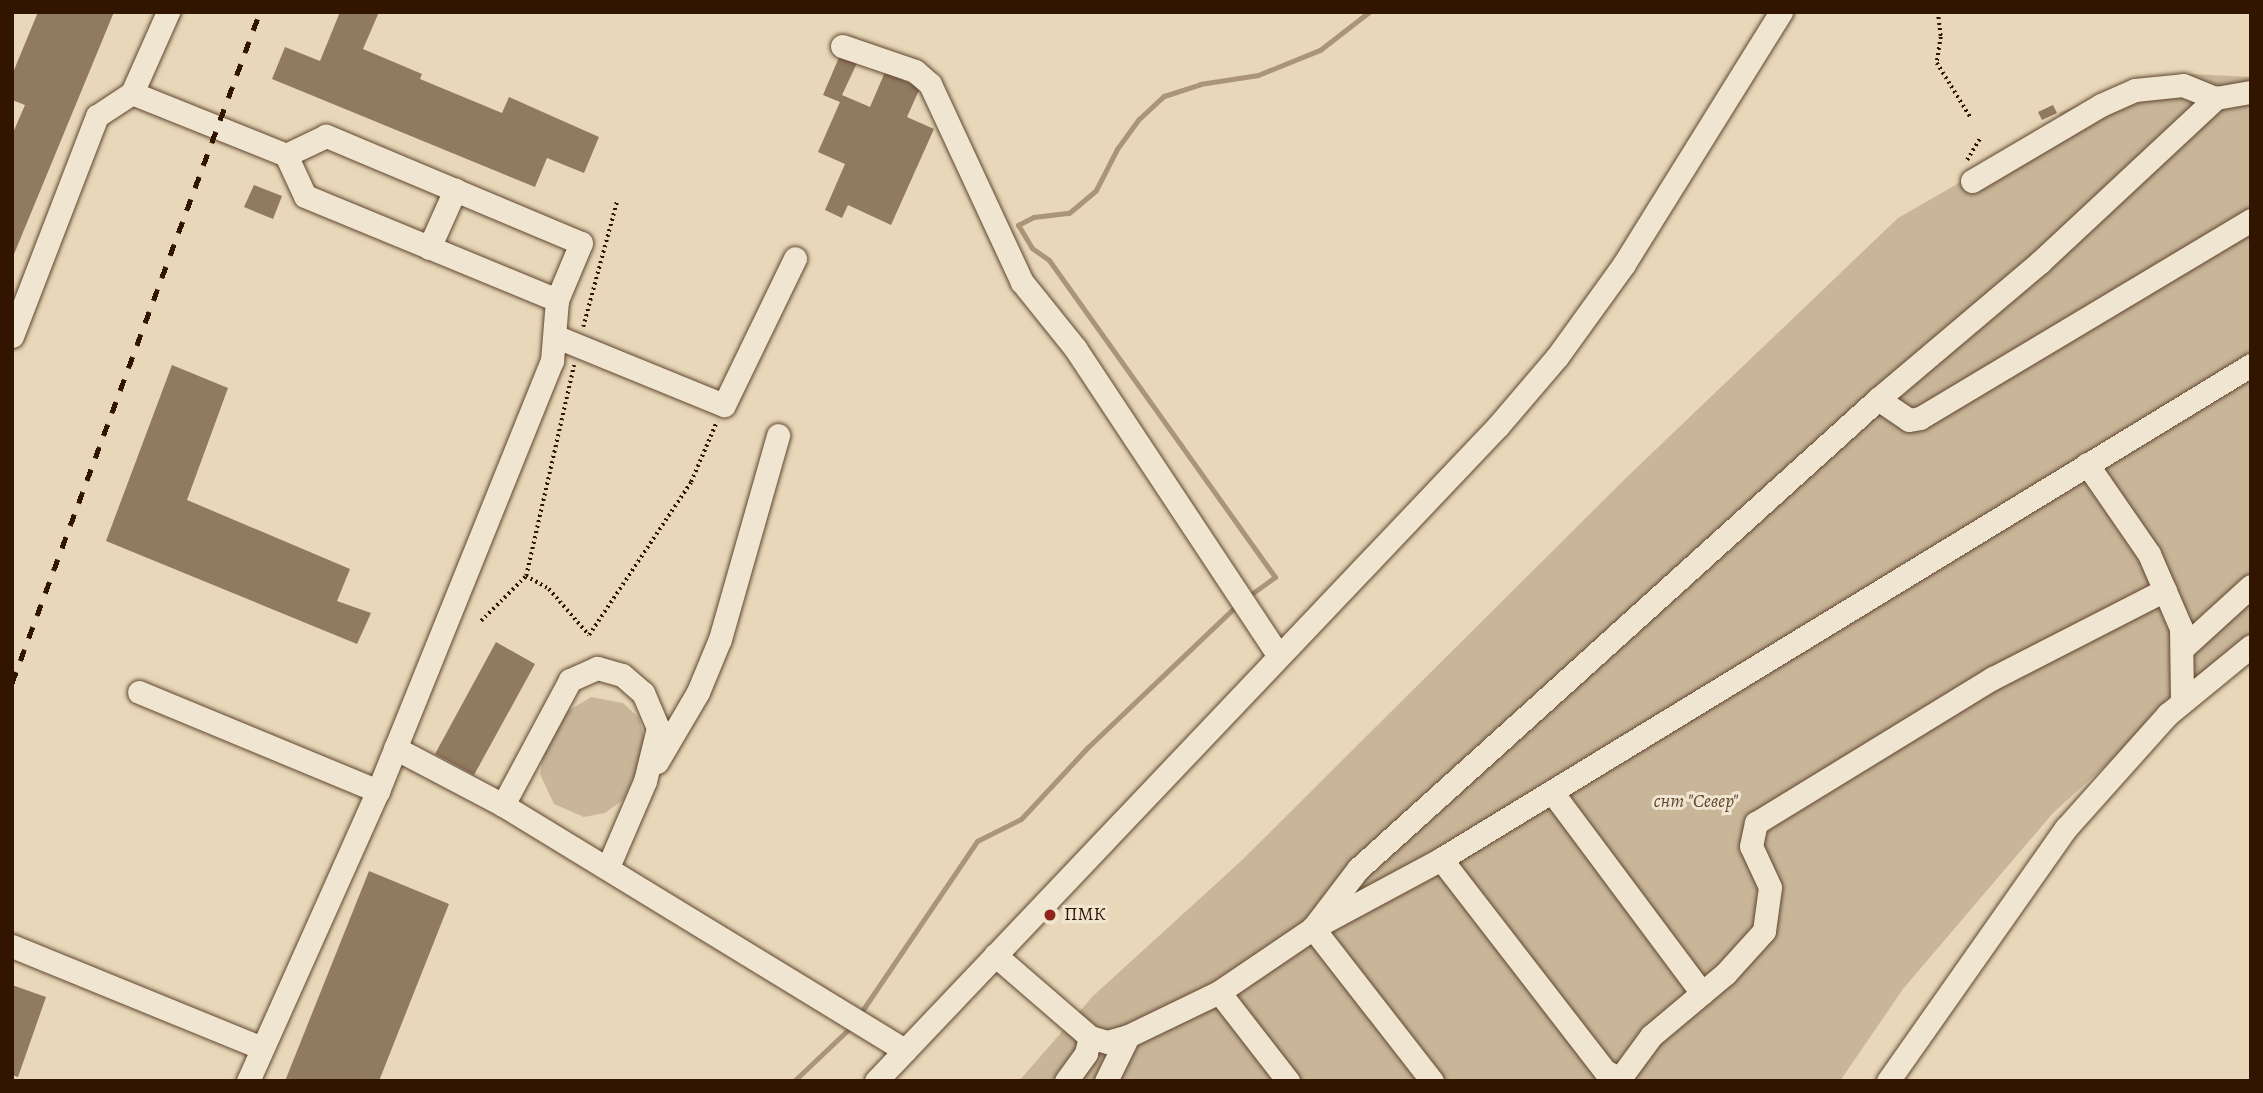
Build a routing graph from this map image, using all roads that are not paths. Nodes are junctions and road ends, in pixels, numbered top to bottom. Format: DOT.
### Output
graph roads {
  1 [pos="168,12"];
  2 [pos="1781,12"];
  3 [pos="842,46"];
  4 [pos="2251,92"];
  5 [pos="132,93"];
  6 [pos="2216,98"];
  7 [pos="286,155"];
  8 [pos="1972,181"];
  9 [pos="455,190"];
  10 [pos="2251,220"];
  11 [pos="429,248"];
  12 [pos="795,258"];
  13 [pos="557,300"];
  14 [pos="12,336"];
  15 [pos="557,337"];
  16 [pos="2251,365"];
  17 [pos="1878,399"];
  18 [pos="778,435"];
  19 [pos="2087,464"];
  20 [pos="2251,586"];
  21 [pos="2165,590"];
  22 [pos="2185,646"];
  23 [pos="2251,646"];
  24 [pos="1278,655"];
  25 [pos="139,692"];
  26 [pos="2182,701"];
  27 [pos="396,748"];
  28 [pos="645,781"];
  29 [pos="378,791"];
  30 [pos="1552,792"];
  31 [pos="503,805"];
  32 [pos="1441,859"];
  33 [pos="608,867"];
  34 [pos="1313,928"];
  35 [pos="12,946"];
  36 [pos="995,955"];
  37 [pos="1219,992"];
  38 [pos="1702,993"];
  39 [pos="1128,1036"];
  40 [pos="1090,1037"];
  41 [pos="260,1047"];
  42 [pos="905,1050"];
  43 [pos="1107,1080"];
  44 [pos="1619,1080"];
  45 [pos="248,1081"];
  46 [pos="876,1081"];
  47 [pos="1066,1081"];
  48 [pos="1288,1081"];
  49 [pos="1432,1081"];
  50 [pos="1888,1081"];
  1 -- 5 [label="street"];
  2 -- 24 [label="street"];
  3 -- 24 [label="street"];
  4 -- 6 [label="street"];
  5 -- 7 [label="street"];
  5 -- 14 [label="street"];
  6 -- 8 [label="street"];
  6 -- 17 [label="street"];
  7 -- 9 [label="street"];
  7 -- 11 [label="street"];
  9 -- 11 [label="street"];
  9 -- 13 [label="street"];
  10 -- 17 [label="street"];
  11 -- 13 [label="street"];
  12 -- 15 [label="street"];
  13 -- 15 [label="street"];
  15 -- 27 [label="street"];
  16 -- 19 [label="street"];
  17 -- 34 [label="street"];
  18 -- 28 [label="street"];
  19 -- 21 [label="street"];
  19 -- 30 [label="street"];
  20 -- 22 [label="street"];
  21 -- 22 [label="street"];
  21 -- 38 [label="street"];
  22 -- 26 [label="street"];
  23 -- 26 [label="street"];
  24 -- 36 [label="street"];
  25 -- 29 [label="street"];
  26 -- 50 [label="street"];
  27 -- 29 [label="street"];
  27 -- 31 [label="street"];
  28 -- 31 [label="street"];
  28 -- 33 [label="street"];
  29 -- 41 [label="street"];
  30 -- 32 [label="street"];
  30 -- 38 [label="street"];
  31 -- 33 [label="street"];
  32 -- 34 [label="street"];
  32 -- 44 [label="street"];
  33 -- 42 [label="street"];
  34 -- 37 [label="street"];
  34 -- 49 [label="street"];
  35 -- 41 [label="street"];
  36 -- 40 [label="street"];
  36 -- 42 [label="street"];
  37 -- 39 [label="street"];
  37 -- 48 [label="street"];
  38 -- 44 [label="street"];
  39 -- 40 [label="street"];
  39 -- 43 [label="street"];
  40 -- 47 [label="street"];
  41 -- 45 [label="street"];
  42 -- 46 [label="street"];
}
